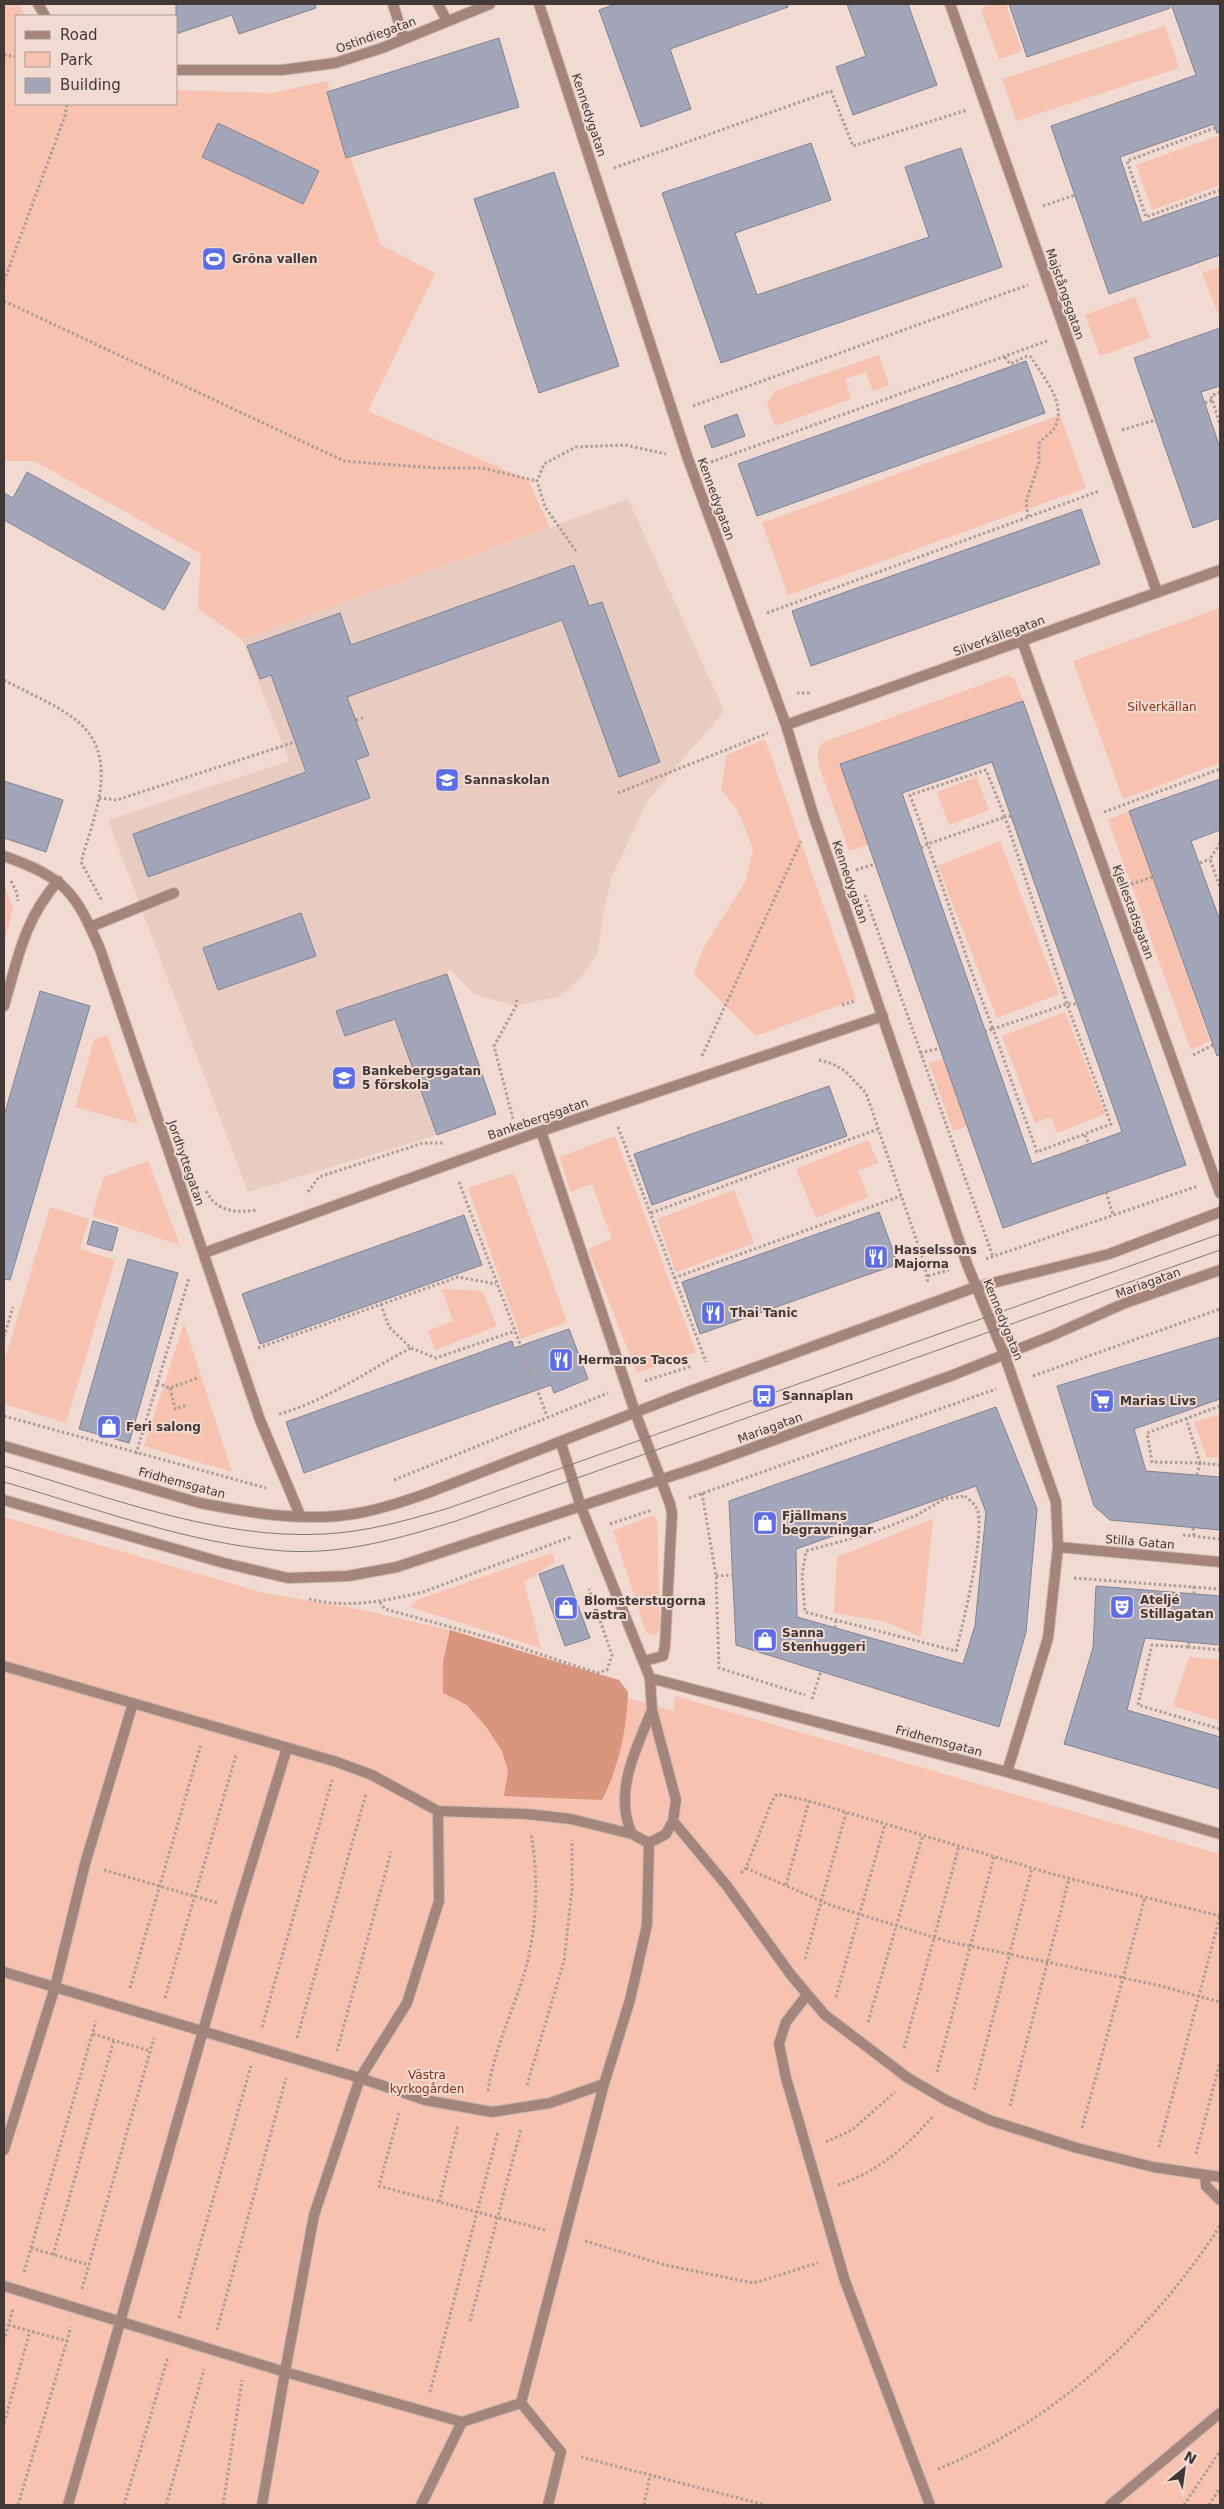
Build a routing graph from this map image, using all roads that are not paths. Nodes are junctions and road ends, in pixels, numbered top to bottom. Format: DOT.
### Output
graph roads {
  1 [pos="38,4"];
  2 [pos="393,4"];
  3 [pos="438,4"];
  4 [pos="490,4"];
  5 [pos="539,4"];
  6 [pos="950,4"];
  7 [pos="44,15"];
  8 [pos="447,21"];
  9 [pos="404,39"];
  10 [pos="178,70"];
  11 [pos="1220,570"];
  12 [pos="1157,592"];
  13 [pos="1022,641"];
  14 [pos="786,725"];
  15 [pos="4,856"];
  16 [pos="58,881"];
  17 [pos="174,893"];
  18 [pos="90,926"];
  19 [pos="4,1006"];
  20 [pos="882,1016"];
  21 [pos="541,1131"];
  22 [pos="1220,1193"];
  23 [pos="1220,1212"];
  24 [pos="204,1253"];
  25 [pos="1220,1270"];
  26 [pos="976,1287"];
  27 [pos="1004,1354"];
  28 [pos="635,1412"];
  29 [pos="560,1443"];
  30 [pos="4,1446"];
  31 [pos="661,1481"];
  32 [pos="4,1500"];
  33 [pos="582,1507"];
  34 [pos="300,1515"];
  35 [pos="1058,1547"];
  36 [pos="1220,1562"];
  37 [pos="644,1660"];
  38 [pos="4,1666"];
  39 [pos="650,1678"];
  40 [pos="133,1703"];
  41 [pos="652,1710"];
  42 [pos="287,1748"];
  43 [pos="1008,1772"];
  44 [pos="438,1811"];
  45 [pos="673,1821"];
  46 [pos="632,1834"];
  47 [pos="1220,1834"];
  48 [pos="649,1843"];
  49 [pos="4,1972"];
  50 [pos="55,1987"];
  51 [pos="807,1995"];
  52 [pos="202,2032"];
  53 [pos="360,2078"];
  54 [pos="604,2084"];
  55 [pos="4,2150"];
  56 [pos="1205,2176"];
  57 [pos="1220,2177"];
  58 [pos="1220,2200"];
  59 [pos="4,2286"];
  60 [pos="119,2321"];
  61 [pos="285,2372"];
  62 [pos="522,2403"];
  63 [pos="1220,2413"];
  64 [pos="462,2422"];
  65 [pos="68,2505"];
  66 [pos="262,2505"];
  67 [pos="421,2505"];
  68 [pos="548,2505"];
  69 [pos="930,2505"];
  70 [pos="1110,2505"];
  1 -- 7 [label="street"];
  2 -- 9 [label="street"];
  3 -- 8 [label="street"];
  4 -- 8 [label="street, Ostindiegatan"];
  5 -- 14 [label="street, Kennedygatan"];
  6 -- 12 [label="street, Majstångsgatan"];
  8 -- 9 [label="street, Ostindiegatan"];
  9 -- 10 [label="street, Ostindiegatan"];
  11 -- 12 [label="street, Silverkällegatan"];
  12 -- 13 [label="street, Silverkällegatan"];
  13 -- 14 [label="street, Silverkällegatan"];
  13 -- 22 [label="street, Kjellestadsgatan"];
  14 -- 20 [label="street, Kennedygatan"];
  15 -- 16 [label="street, Jordhyttegatan"];
  16 -- 18 [label="street, Jordhyttegatan"];
  16 -- 19 [label="street"];
  17 -- 18 [label="street"];
  18 -- 24 [label="street, Jordhyttegatan"];
  20 -- 21 [label="street, Bankebergsgatan"];
  20 -- 26 [label="street, Kennedygatan"];
  21 -- 24 [label="street, Bankebergsgatan"];
  21 -- 28 [label="street"];
  23 -- 26 [label="street"];
  24 -- 34 [label="street, Jordhyttegatan"];
  25 -- 27 [label="street, Mariagatan"];
  26 -- 27 [label="street, Kennedygatan"];
  26 -- 28 [label="street"];
  27 -- 31 [label="street, Mariagatan"];
  27 -- 35 [label="street, Kennedygatan"];
  28 -- 29 [label="street"];
  28 -- 31 [label="street"];
  29 -- 33 [label="street"];
  29 -- 34 [label="street, Fridhemsgatan"];
  30 -- 34 [label="street, Fridhemsgatan"];
  31 -- 33 [label="street, Mariagatan"];
  31 -- 37 [label="street"];
  32 -- 33 [label="street, Mariagatan"];
  33 -- 37 [label="street"];
  35 -- 36 [label="street, Stilla Gatan"];
  35 -- 43 [label="street, Kennedygatan"];
  37 -- 39 [label="street"];
  38 -- 40 [label="street"];
  39 -- 41 [label="street"];
  39 -- 43 [label="street, Fridhemsgatan"];
  40 -- 42 [label="street"];
  40 -- 50 [label="street"];
  41 -- 45 [label="street"];
  41 -- 46 [label="street"];
  42 -- 44 [label="street"];
  42 -- 52 [label="street"];
  43 -- 47 [label="street, Fridhemsgatan"];
  44 -- 46 [label="street"];
  44 -- 53 [label="street"];
  45 -- 48 [label="street"];
  45 -- 51 [label="street"];
  46 -- 48 [label="street"];
  48 -- 54 [label="street"];
  49 -- 50 [label="street"];
  50 -- 52 [label="street"];
  50 -- 55 [label="street"];
  51 -- 56 [label="street"];
  51 -- 69 [label="street"];
  52 -- 53 [label="street"];
  52 -- 60 [label="street"];
  53 -- 54 [label="street"];
  53 -- 61 [label="street"];
  54 -- 62 [label="street"];
  56 -- 57 [label="street"];
  56 -- 58 [label="street"];
  59 -- 60 [label="street"];
  60 -- 61 [label="street"];
  60 -- 65 [label="street"];
  61 -- 64 [label="street"];
  61 -- 66 [label="street"];
  62 -- 64 [label="street"];
  62 -- 68 [label="street"];
  63 -- 70 [label="street"];
  64 -- 67 [label="street"];
}
